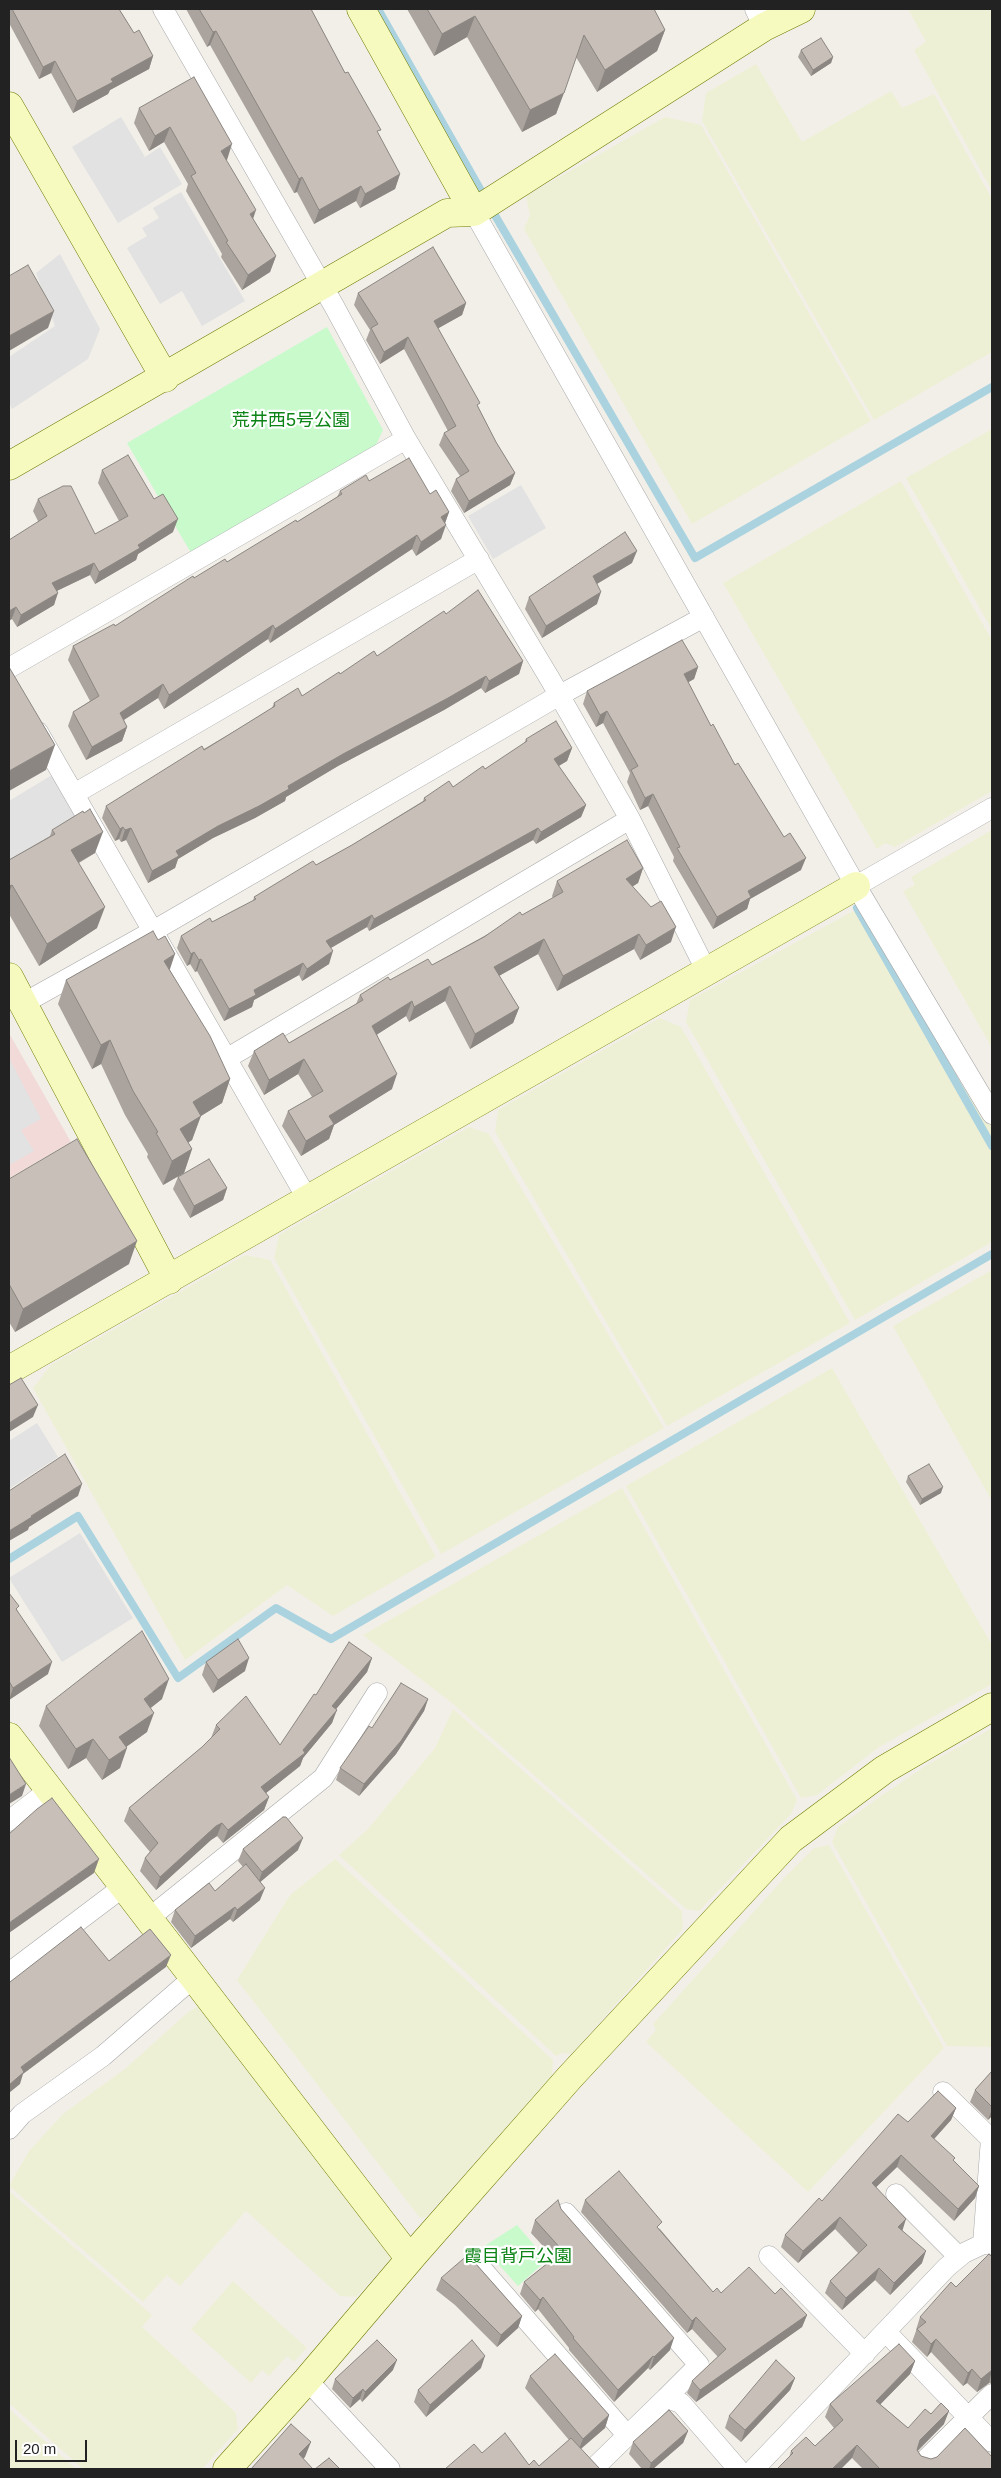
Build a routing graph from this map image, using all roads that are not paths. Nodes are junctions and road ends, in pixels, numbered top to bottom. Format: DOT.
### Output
graph roads {
  1 [pos="163,9"];
  2 [pos="361,9"];
  3 [pos="801,9"];
  4 [pos="759,18"];
  5 [pos="9,106"];
  6 [pos="484,206"];
  7 [pos="321,286"];
  8 [pos="164,378"];
  9 [pos="406,439"];
  10 [pos="9,465"];
  11 [pos="479,558"];
  12 [pos="704,617"];
  13 [pos="9,668"];
  14 [pos="558,696"];
  15 [pos="28,713"];
  16 [pos="74,794"];
  17 [pos="992,808"];
  18 [pos="630,819"];
  19 [pos="856,886"];
  20 [pos="153,931"];
  21 [pos="708,972"];
  22 [pos="9,977"];
  23 [pos="24,1003"];
  24 [pos="226,1059"];
  25 [pos="992,1114"];
  26 [pos="308,1200"];
  27 [pos="170,1280"];
  28 [pos="9,1370"];
  29 [pos="377,1693"];
  30 [pos="992,1708"];
  31 [pos="9,1737"];
  32 [pos="49,1790"];
  33 [pos="9,1820"];
  34 [pos="123,1887"];
  35 [pos="148,1920"];
  36 [pos="9,1973"];
  37 [pos="193,1978"];
  38 [pos="943,2092"];
  39 [pos="9,2129"];
  40 [pos="896,2194"];
  41 [pos="566,2213"];
  42 [pos="988,2244"];
  43 [pos="769,2256"];
  44 [pos="959,2257"];
  45 [pos="410,2259"];
  46 [pos="481,2268"];
  47 [pos="886,2332"];
  48 [pos="864,2354"];
  49 [pos="307,2380"];
  50 [pos="992,2394"];
  51 [pos="666,2398"];
  52 [pos="968,2418"];
  53 [pos="627,2435"];
  54 [pos="992,2442"];
  55 [pos="924,2461"];
  56 [pos="596,2466"];
  57 [pos="761,2467"];
  58 [pos="228,2469"];
  59 [pos="390,2469"];
  60 [pos="738,2469"];
  1 -- 7 [label="street"];
  2 -- 6 [label="street"];
  3 -- 4 [label="street"];
  4 -- 6 [label="street"];
  5 -- 8 [label="street"];
  6 -- 7 [label="street"];
  6 -- 12 [label="street"];
  7 -- 8 [label="street"];
  7 -- 9 [label="street"];
  8 -- 10 [label="street"];
  9 -- 11 [label="street"];
  9 -- 13 [label="street"];
  11 -- 14 [label="street"];
  11 -- 16 [label="street"];
  12 -- 14 [label="street"];
  12 -- 19 [label="street"];
  14 -- 18 [label="street"];
  14 -- 20 [label="street"];
  15 -- 16 [label="street"];
  16 -- 20 [label="street"];
  17 -- 19 [label="street"];
  18 -- 21 [label="street"];
  18 -- 24 [label="street"];
  19 -- 21 [label="street"];
  19 -- 25 [label="street"];
  20 -- 23 [label="street"];
  20 -- 24 [label="street"];
  21 -- 26 [label="street"];
  22 -- 23 [label="street"];
  23 -- 27 [label="street"];
  24 -- 26 [label="street"];
  26 -- 27 [label="street"];
  27 -- 28 [label="street"];
  29 -- 35 [label="street"];
  30 -- 45 [label="street"];
  31 -- 32 [label="street"];
  32 -- 33 [label="street"];
  32 -- 34 [label="street"];
  34 -- 35 [label="street"];
  34 -- 36 [label="street"];
  35 -- 37 [label="street"];
  37 -- 39 [label="street"];
  37 -- 45 [label="street"];
  38 -- 42 [label="street"];
  40 -- 44 [label="street"];
  41 -- 51 [label="street"];
  42 -- 44 [label="street"];
  43 -- 48 [label="street"];
  44 -- 47 [label="street"];
  45 -- 49 [label="street"];
  46 -- 53 [label="street"];
  47 -- 48 [label="street"];
  47 -- 52 [label="street"];
  48 -- 57 [label="street"];
  49 -- 58 [label="street"];
  49 -- 59 [label="street"];
  50 -- 52 [label="street"];
  51 -- 53 [label="street"];
  51 -- 60 [label="street"];
  52 -- 54 [label="street"];
  52 -- 55 [label="street"];
  53 -- 56 [label="street"];
}
